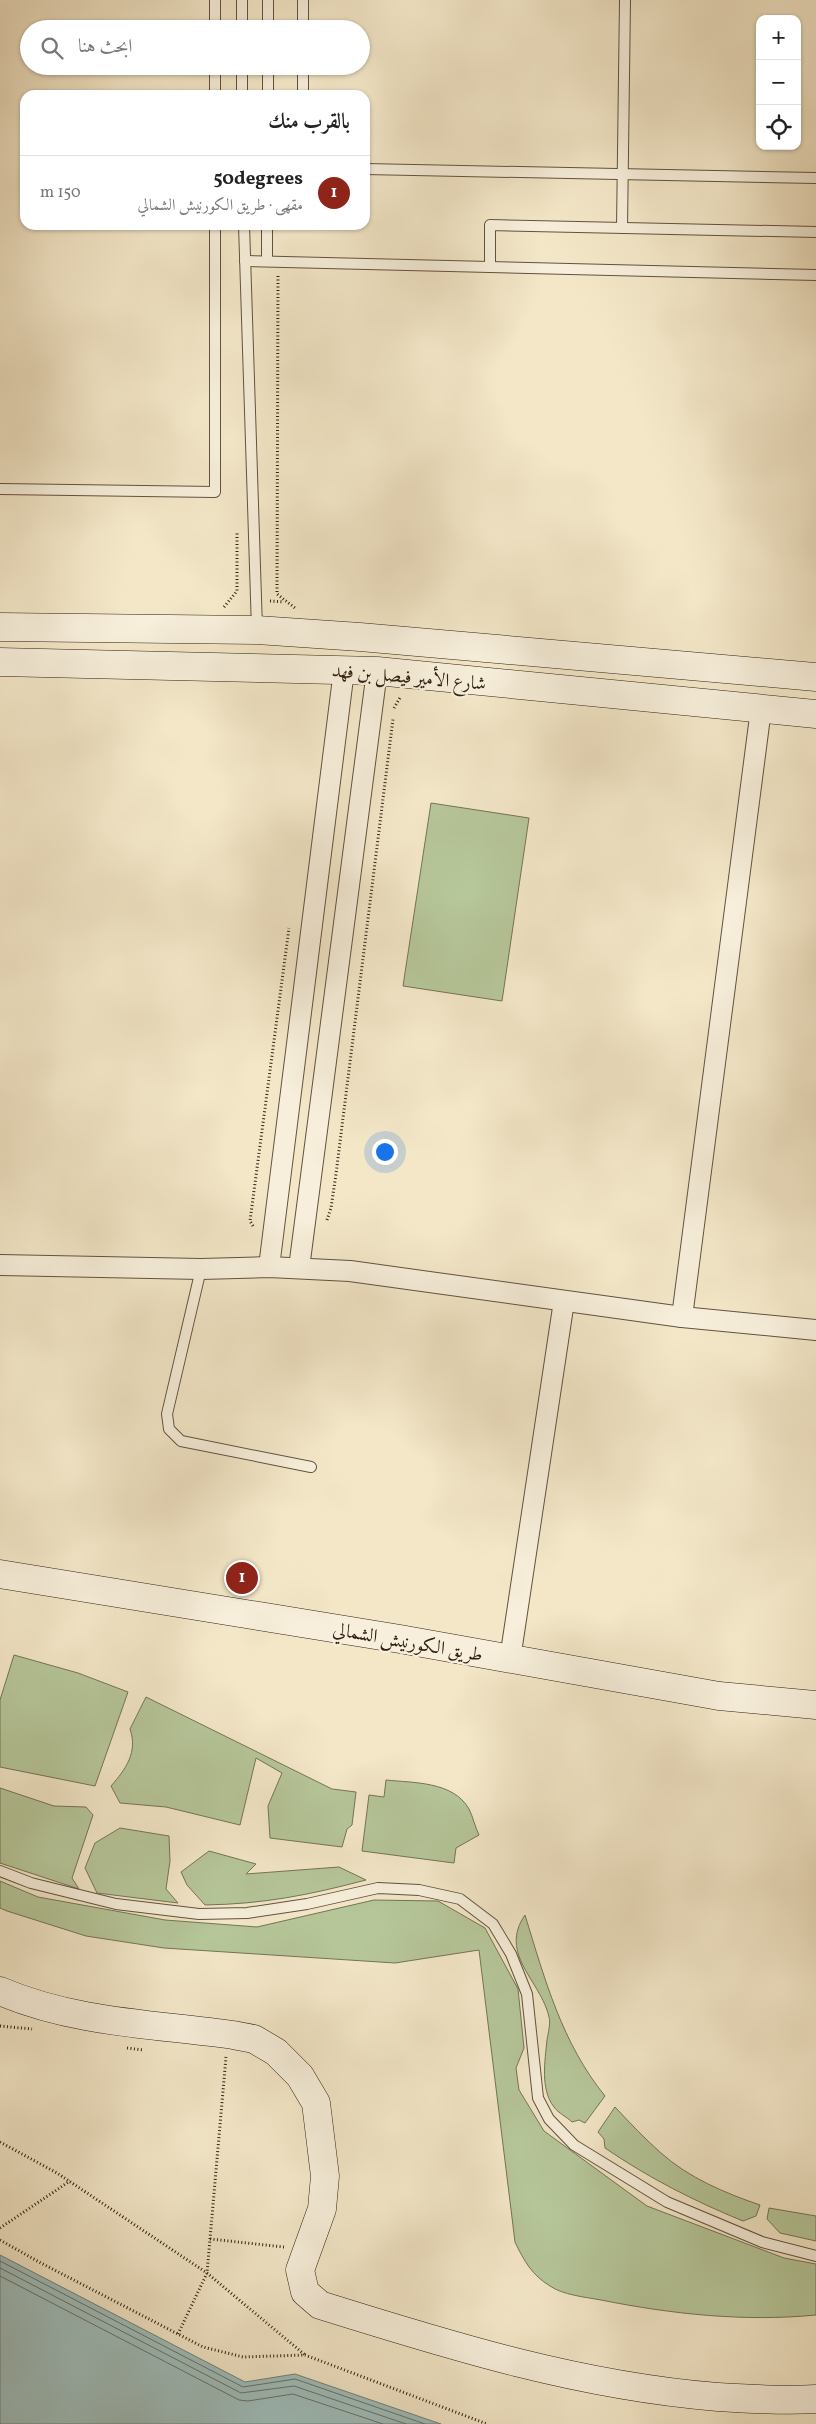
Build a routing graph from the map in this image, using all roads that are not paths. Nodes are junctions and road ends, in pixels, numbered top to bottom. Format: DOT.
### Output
graph roads {
  1 [pos="214,0"];
  2 [pos="242,0"];
  3 [pos="268,0"];
  4 [pos="303,0"];
  5 [pos="625,0"];
  6 [pos="215,20"];
  7 [pos="242,20"];
  8 [pos="268,20"];
  9 [pos="303,20"];
  10 [pos="215,75"];
  11 [pos="242,75"];
  12 [pos="268,75"];
  13 [pos="303,75"];
  14 [pos="215,90"];
  15 [pos="242,90"];
  16 [pos="268,90"];
  17 [pos="303,90"];
  18 [pos="370,169"];
  19 [pos="622,174"];
  20 [pos="816,178"];
  21 [pos="622,228"];
  22 [pos="215,230"];
  23 [pos="244,230"];
  24 [pos="267,230"];
  25 [pos="816,232"];
  26 [pos="245,261"];
  27 [pos="267,261"];
  28 [pos="490,267"];
  29 [pos="816,275"];
  30 [pos="0,489"];
  31 [pos="0,627"];
  32 [pos="257,630"];
  33 [pos="0,662"];
  34 [pos="344,670"];
  35 [pos="377,671"];
  36 [pos="816,677"];
  37 [pos="761,709"];
  38 [pos="816,714"];
  39 [pos="0,1265"];
  40 [pos="269,1267"];
  41 [pos="299,1268"];
  42 [pos="201,1269"];
  43 [pos="564,1301"];
  44 [pos="682,1317"];
  45 [pos="816,1330"];
  46 [pos="311,1467"];
  47 [pos="0,1574"];
  48 [pos="510,1659"];
  49 [pos="816,1705"];
  50 [pos="0,1871"];
  51 [pos="0,1991"];
  52 [pos="816,2256"];
  53 [pos="816,2399"];
  1 -- 6 [label="lane"];
  2 -- 7 [label="lane"];
  3 -- 8 [label="lane"];
  4 -- 9 [label="lane"];
  5 -- 19 [label="lane"];
  10 -- 14 [label="lane"];
  11 -- 15 [label="lane"];
  12 -- 16 [label="lane"];
  13 -- 17 [label="lane"];
  18 -- 19 [label="lane"];
  19 -- 20 [label="lane"];
  19 -- 21 [label="lane"];
  21 -- 25 [label="lane"];
  21 -- 28 [label="lane"];
  22 -- 30 [label="lane"];
  23 -- 26 [label="lane"];
  24 -- 27 [label="lane"];
  26 -- 27 [label="lane"];
  26 -- 32 [label="lane"];
  27 -- 28 [label="lane"];
  28 -- 29 [label="lane"];
  31 -- 32 [label="main road, شارع الأمير فيصل بن فهد"];
  32 -- 36 [label="main road, شارع الأمير فيصل بن فهد"];
  33 -- 34 [label="main road, شارع الأمير فيصل بن فهد"];
  34 -- 35 [label="main road, شارع الأمير فيصل بن فهد"];
  34 -- 40 [label="street"];
  35 -- 37 [label="main road, شارع الأمير فيصل بن فهد"];
  35 -- 41 [label="street"];
  37 -- 38 [label="main road, شارع الأمير فيصل بن فهد"];
  37 -- 44 [label="street"];
  39 -- 42 [label="street"];
  40 -- 41 [label="street"];
  40 -- 42 [label="street"];
  41 -- 43 [label="street"];
  42 -- 46 [label="lane"];
  43 -- 44 [label="street"];
  43 -- 48 [label="street"];
  44 -- 45 [label="street"];
  47 -- 48 [label="main road, طريق الكورنيش الشمالي"];
  48 -- 49 [label="main road, طريق الكورنيش الشمالي"];
  50 -- 52 [label="lane"];
  51 -- 53 [label="main road"];
}
